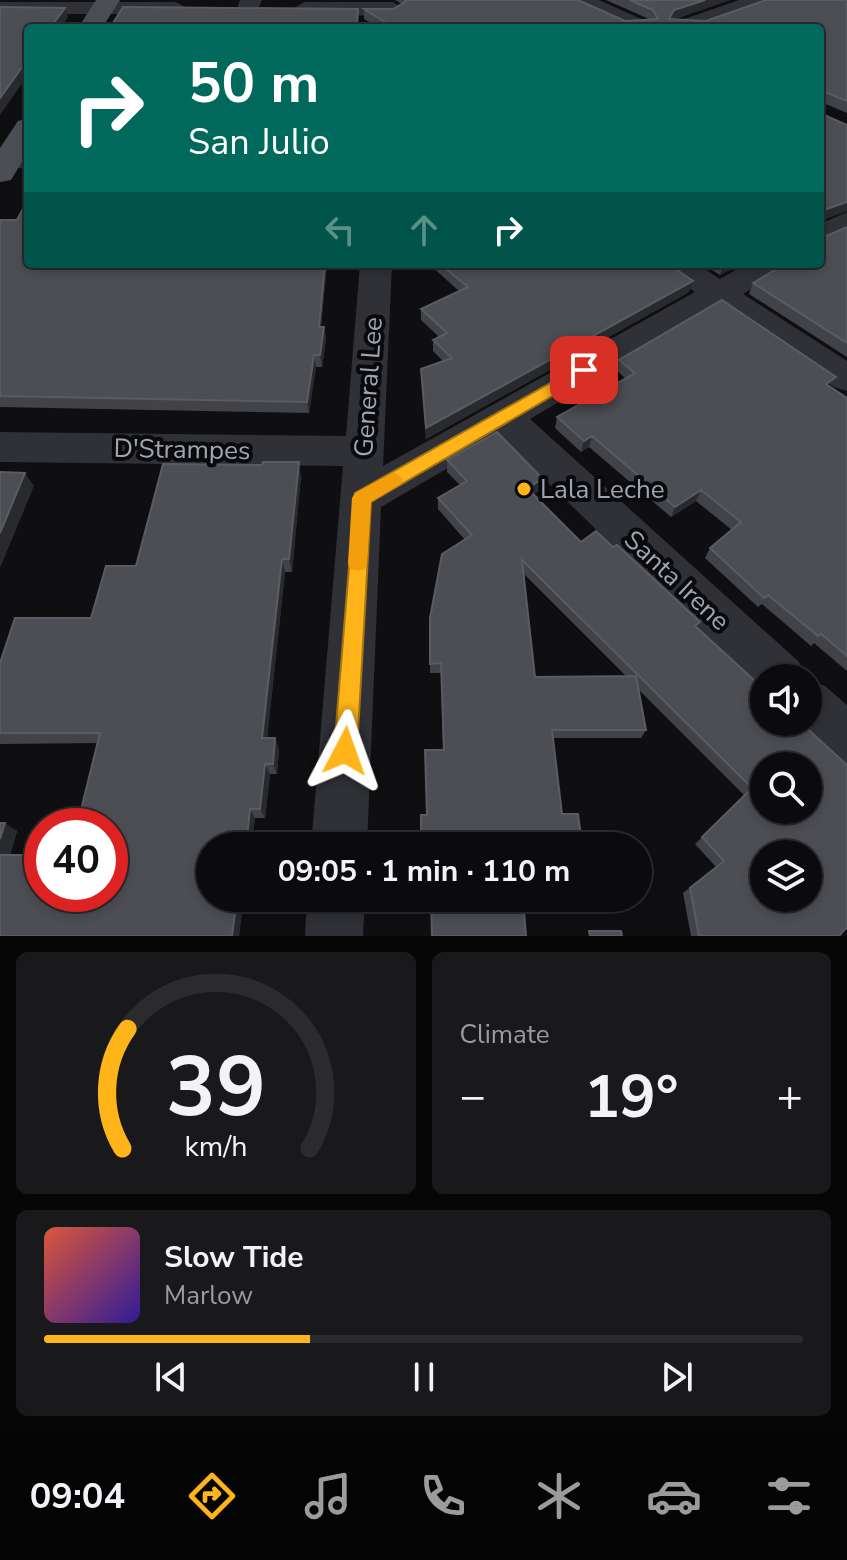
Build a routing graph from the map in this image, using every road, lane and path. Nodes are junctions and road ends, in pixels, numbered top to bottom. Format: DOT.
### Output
graph roads {
  1 [pos="582,0"];
  2 [pos="759,0"];
  3 [pos="255,7"];
  4 [pos="0,8"];
  5 [pos="204,8"];
  6 [pos="100,12"];
  7 [pos="393,12"];
  8 [pos="633,24"];
  9 [pos="692,24"];
  10 [pos="24,135"];
  11 [pos="9,163"];
  12 [pos="847,221"];
  13 [pos="824,234"];
  14 [pos="376,268"];
  15 [pos="681,268"];
  16 [pos="763,268"];
  17 [pos="720,293"];
  18 [pos="847,378"];
  19 [pos="503,416"];
  20 [pos="0,447"];
  21 [pos="364,451"];
  22 [pos="362,498"];
  23 [pos="767,664"];
  24 [pos="822,716"];
  25 [pos="847,739"];
  26 [pos="340,832"];
  27 [pos="335,912"];
  28 [pos="334,936"];
  1 -- 8 [label="street"];
  2 -- 9 [label="street"];
  3 -- 7 [label="street"];
  4 -- 6 [label="street"];
  5 -- 6 [label="street"];
  10 -- 11 [label="main road"];
  12 -- 13 [label="street"];
  14 -- 21 [label="street, General Lee"];
  15 -- 17 [label="street"];
  16 -- 17 [label="street"];
  17 -- 18 [label="street"];
  17 -- 19 [label="street"];
  19 -- 22 [label="street"];
  19 -- 23 [label="street, Santa Irene"];
  20 -- 21 [label="street, D'Strampes"];
  21 -- 22 [label="street, General Lee"];
  22 -- 26 [label="street, General Lee"];
  24 -- 25 [label="street"];
  27 -- 28 [label="street"];
}
